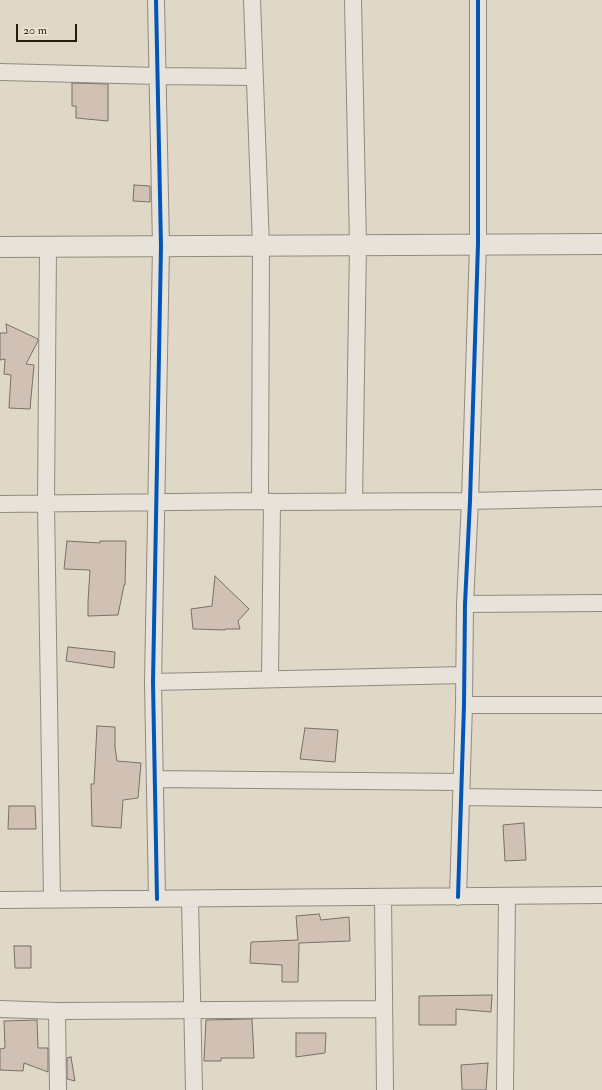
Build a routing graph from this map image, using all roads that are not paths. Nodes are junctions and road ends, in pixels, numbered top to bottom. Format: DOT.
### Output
graph roads {
  1 [pos="156,0"];
  2 [pos="252,0"];
  3 [pos="353,0"];
  4 [pos="478,0"];
  5 [pos="0,72"];
  6 [pos="158,76"];
  7 [pos="255,77"];
  8 [pos="478,244"];
  9 [pos="602,244"];
  10 [pos="358,245"];
  11 [pos="161,246"];
  12 [pos="261,246"];
  13 [pos="0,247"];
  14 [pos="48,247"];
  15 [pos="602,498"];
  16 [pos="354,501"];
  17 [pos="470,501"];
  18 [pos="266,502"];
  19 [pos="156,503"];
  20 [pos="0,504"];
  21 [pos="46,504"];
  22 [pos="602,603"];
  23 [pos="465,604"];
  24 [pos="464,675"];
  25 [pos="270,679"];
  26 [pos="153,682"];
  27 [pos="464,705"];
  28 [pos="602,705"];
  29 [pos="155,779"];
  30 [pos="461,790"];
  31 [pos="602,799"];
  32 [pos="602,895"];
  33 [pos="506,896"];
  34 [pos="383,897"];
  35 [pos="458,897"];
  36 [pos="157,899"];
  37 [pos="190,899"];
  38 [pos="0,900"];
  39 [pos="52,900"];
  40 [pos="0,1009"];
  41 [pos="384,1009"];
  42 [pos="192,1010"];
  43 [pos="57,1011"];
  44 [pos="58,1090"];
  45 [pos="194,1090"];
  46 [pos="385,1090"];
  47 [pos="505,1090"];
  1 -- 6 [label="street"];
  2 -- 7 [label="street"];
  3 -- 10 [label="street"];
  4 -- 8 [label="street"];
  5 -- 6 [label="street"];
  6 -- 7 [label="street"];
  6 -- 11 [label="street"];
  7 -- 12 [label="street"];
  8 -- 9 [label="street"];
  8 -- 10 [label="street"];
  8 -- 17 [label="street"];
  10 -- 12 [label="street"];
  10 -- 16 [label="street"];
  11 -- 12 [label="street"];
  11 -- 14 [label="street"];
  11 -- 19 [label="street"];
  12 -- 18 [label="street"];
  13 -- 14 [label="street"];
  14 -- 21 [label="street"];
  15 -- 17 [label="street"];
  16 -- 17 [label="street"];
  16 -- 18 [label="street"];
  17 -- 23 [label="street"];
  18 -- 19 [label="street"];
  18 -- 25 [label="street"];
  19 -- 21 [label="street"];
  19 -- 26 [label="street"];
  20 -- 21 [label="street"];
  21 -- 39 [label="street"];
  22 -- 23 [label="street"];
  23 -- 24 [label="street"];
  24 -- 25 [label="street"];
  24 -- 27 [label="street"];
  25 -- 26 [label="street"];
  26 -- 29 [label="street"];
  27 -- 28 [label="street"];
  27 -- 30 [label="street"];
  29 -- 30 [label="street"];
  29 -- 36 [label="street"];
  30 -- 31 [label="street"];
  30 -- 35 [label="street"];
  32 -- 33 [label="street"];
  33 -- 35 [label="street"];
  33 -- 47 [label="street"];
  34 -- 35 [label="street"];
  34 -- 37 [label="street"];
  34 -- 41 [label="street"];
  36 -- 37 [label="street"];
  36 -- 39 [label="street"];
  37 -- 42 [label="street"];
  38 -- 39 [label="street"];
  40 -- 43 [label="street"];
  41 -- 42 [label="street"];
  41 -- 46 [label="street"];
  42 -- 43 [label="street"];
  42 -- 45 [label="street"];
  43 -- 44 [label="street"];
}
